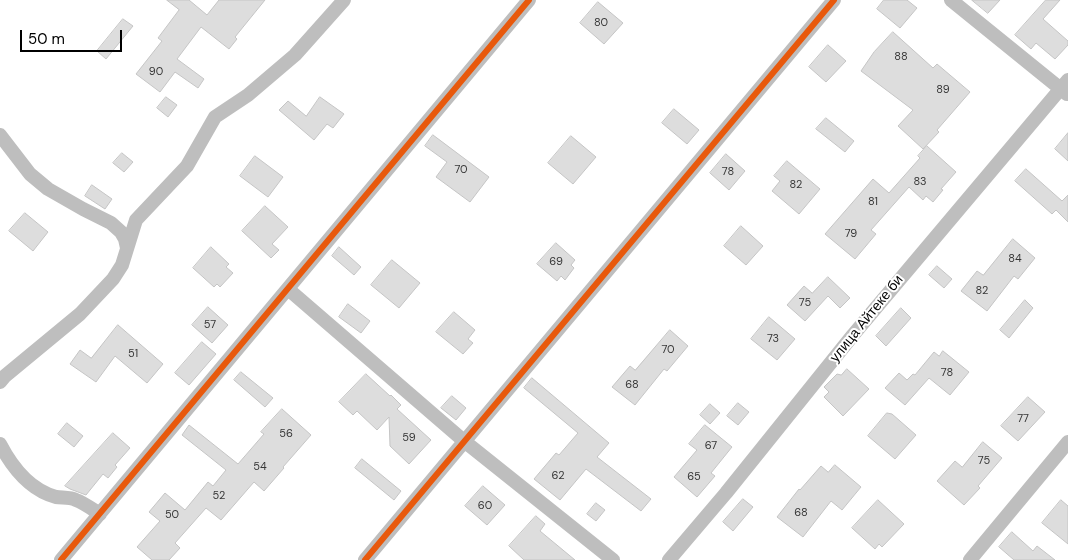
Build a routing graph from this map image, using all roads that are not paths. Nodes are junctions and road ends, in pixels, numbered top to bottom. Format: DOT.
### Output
graph roads {
  1 [pos="344,0"];
  2 [pos="529,0"];
  3 [pos="834,0"];
  4 [pos="951,0"];
  5 [pos="1066,88"];
  6 [pos="0,135"];
  7 [pos="136,220"];
  8 [pos="111,222"];
  9 [pos="126,248"];
  10 [pos="288,289"];
  11 [pos="0,382"];
  12 [pos="464,441"];
  13 [pos="1068,442"];
  14 [pos="0,444"];
  15 [pos="100,514"];
  16 [pos="61,560"];
  17 [pos="365,560"];
  18 [pos="613,560"];
  19 [pos="669,560"];
  20 [pos="970,560"];
  1 -- 7 [label="street"];
  2 -- 10 [label="street"];
  3 -- 12 [label="street"];
  4 -- 5 [label="street"];
  5 -- 19 [label="street, улица Айтеке би"];
  6 -- 8 [label="street"];
  7 -- 8 [label="street"];
  7 -- 9 [label="street"];
  8 -- 9 [label="street"];
  9 -- 11 [label="street"];
  10 -- 12 [label="street"];
  10 -- 15 [label="street"];
  12 -- 17 [label="street"];
  12 -- 18 [label="street"];
  13 -- 20 [label="street"];
  14 -- 15 [label="street"];
  15 -- 16 [label="street"];
}
